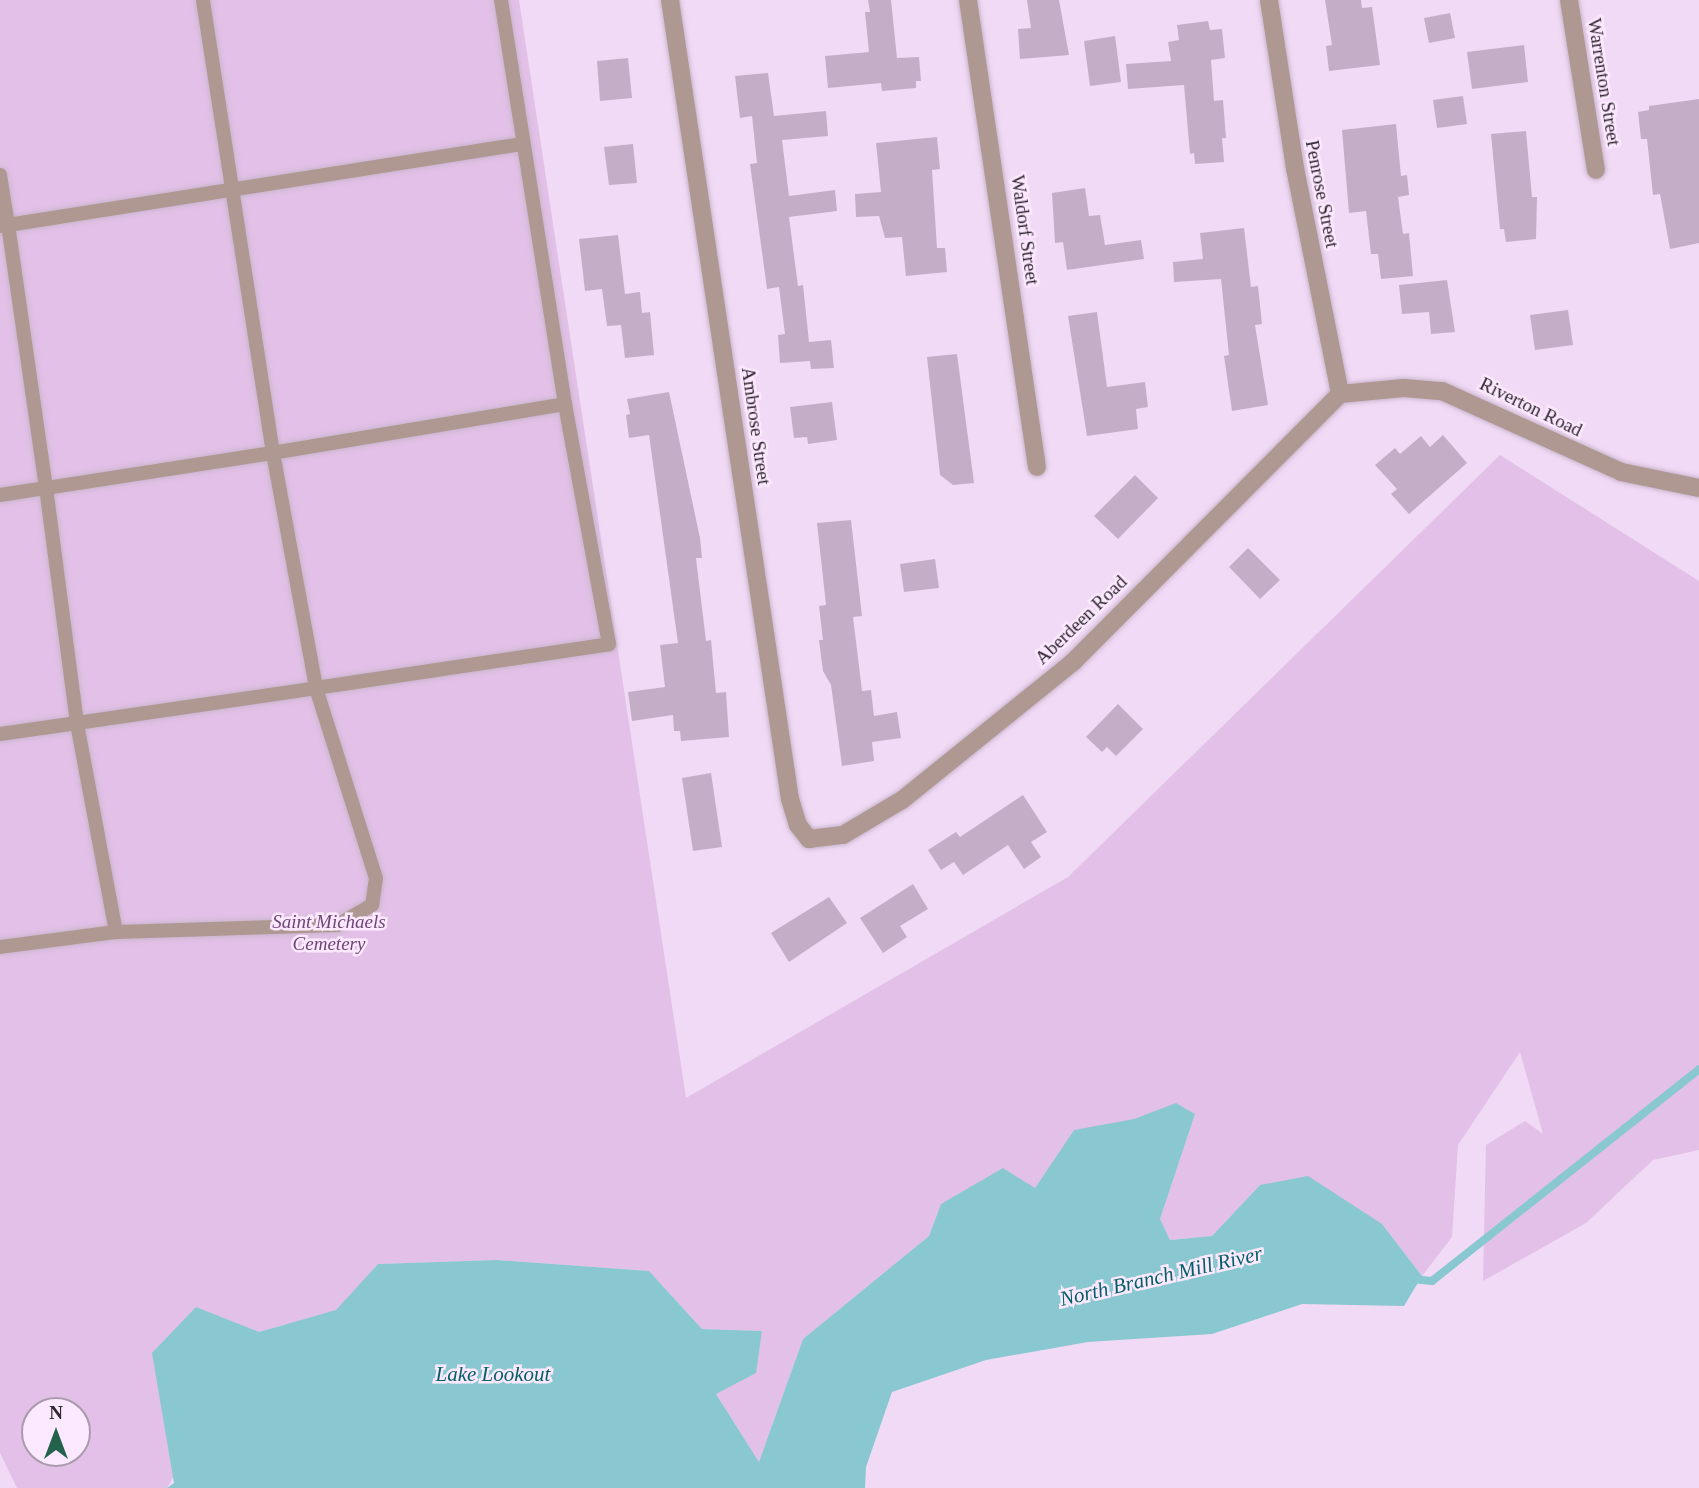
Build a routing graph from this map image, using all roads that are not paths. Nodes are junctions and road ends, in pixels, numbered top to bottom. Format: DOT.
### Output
graph roads {
  1 [pos="203,0"];
  2 [pos="501,0"];
  3 [pos="670,0"];
  4 [pos="968,0"];
  5 [pos="1269,0"];
  6 [pos="1569,0"];
  7 [pos="522,144"];
  8 [pos="1596,170"];
  9 [pos="0,176"];
  10 [pos="235,190"];
  11 [pos="4,225"];
  12 [pos="1340,394"];
  13 [pos="565,404"];
  14 [pos="273,453"];
  15 [pos="1037,467"];
  16 [pos="46,488"];
  17 [pos="1699,488"];
  18 [pos="0,495"];
  19 [pos="316,688"];
  20 [pos="77,723"];
  21 [pos="0,734"];
  22 [pos="824,840"];
  23 [pos="116,932"];
  24 [pos="0,947"];
  1 -- 10 [label="lane"];
  2 -- 7 [label="lane"];
  3 -- 22 [label="street, Ambrose Street"];
  4 -- 15 [label="street, Waldorf Street"];
  5 -- 12 [label="street, Penrose Street"];
  6 -- 8 [label="street, Warrenton Street"];
  7 -- 10 [label="lane"];
  7 -- 13 [label="lane"];
  9 -- 11 [label="lane"];
  10 -- 11 [label="lane"];
  10 -- 14 [label="lane"];
  11 -- 16 [label="lane"];
  12 -- 17 [label="street, Riverton Road"];
  12 -- 22 [label="street, Aberdeen Road"];
  13 -- 14 [label="lane"];
  13 -- 19 [label="lane"];
  14 -- 16 [label="lane"];
  14 -- 19 [label="lane"];
  16 -- 18 [label="lane"];
  16 -- 20 [label="lane"];
  19 -- 20 [label="lane"];
  19 -- 23 [label="lane"];
  20 -- 21 [label="lane"];
  20 -- 23 [label="lane"];
  23 -- 24 [label="lane"];
}
